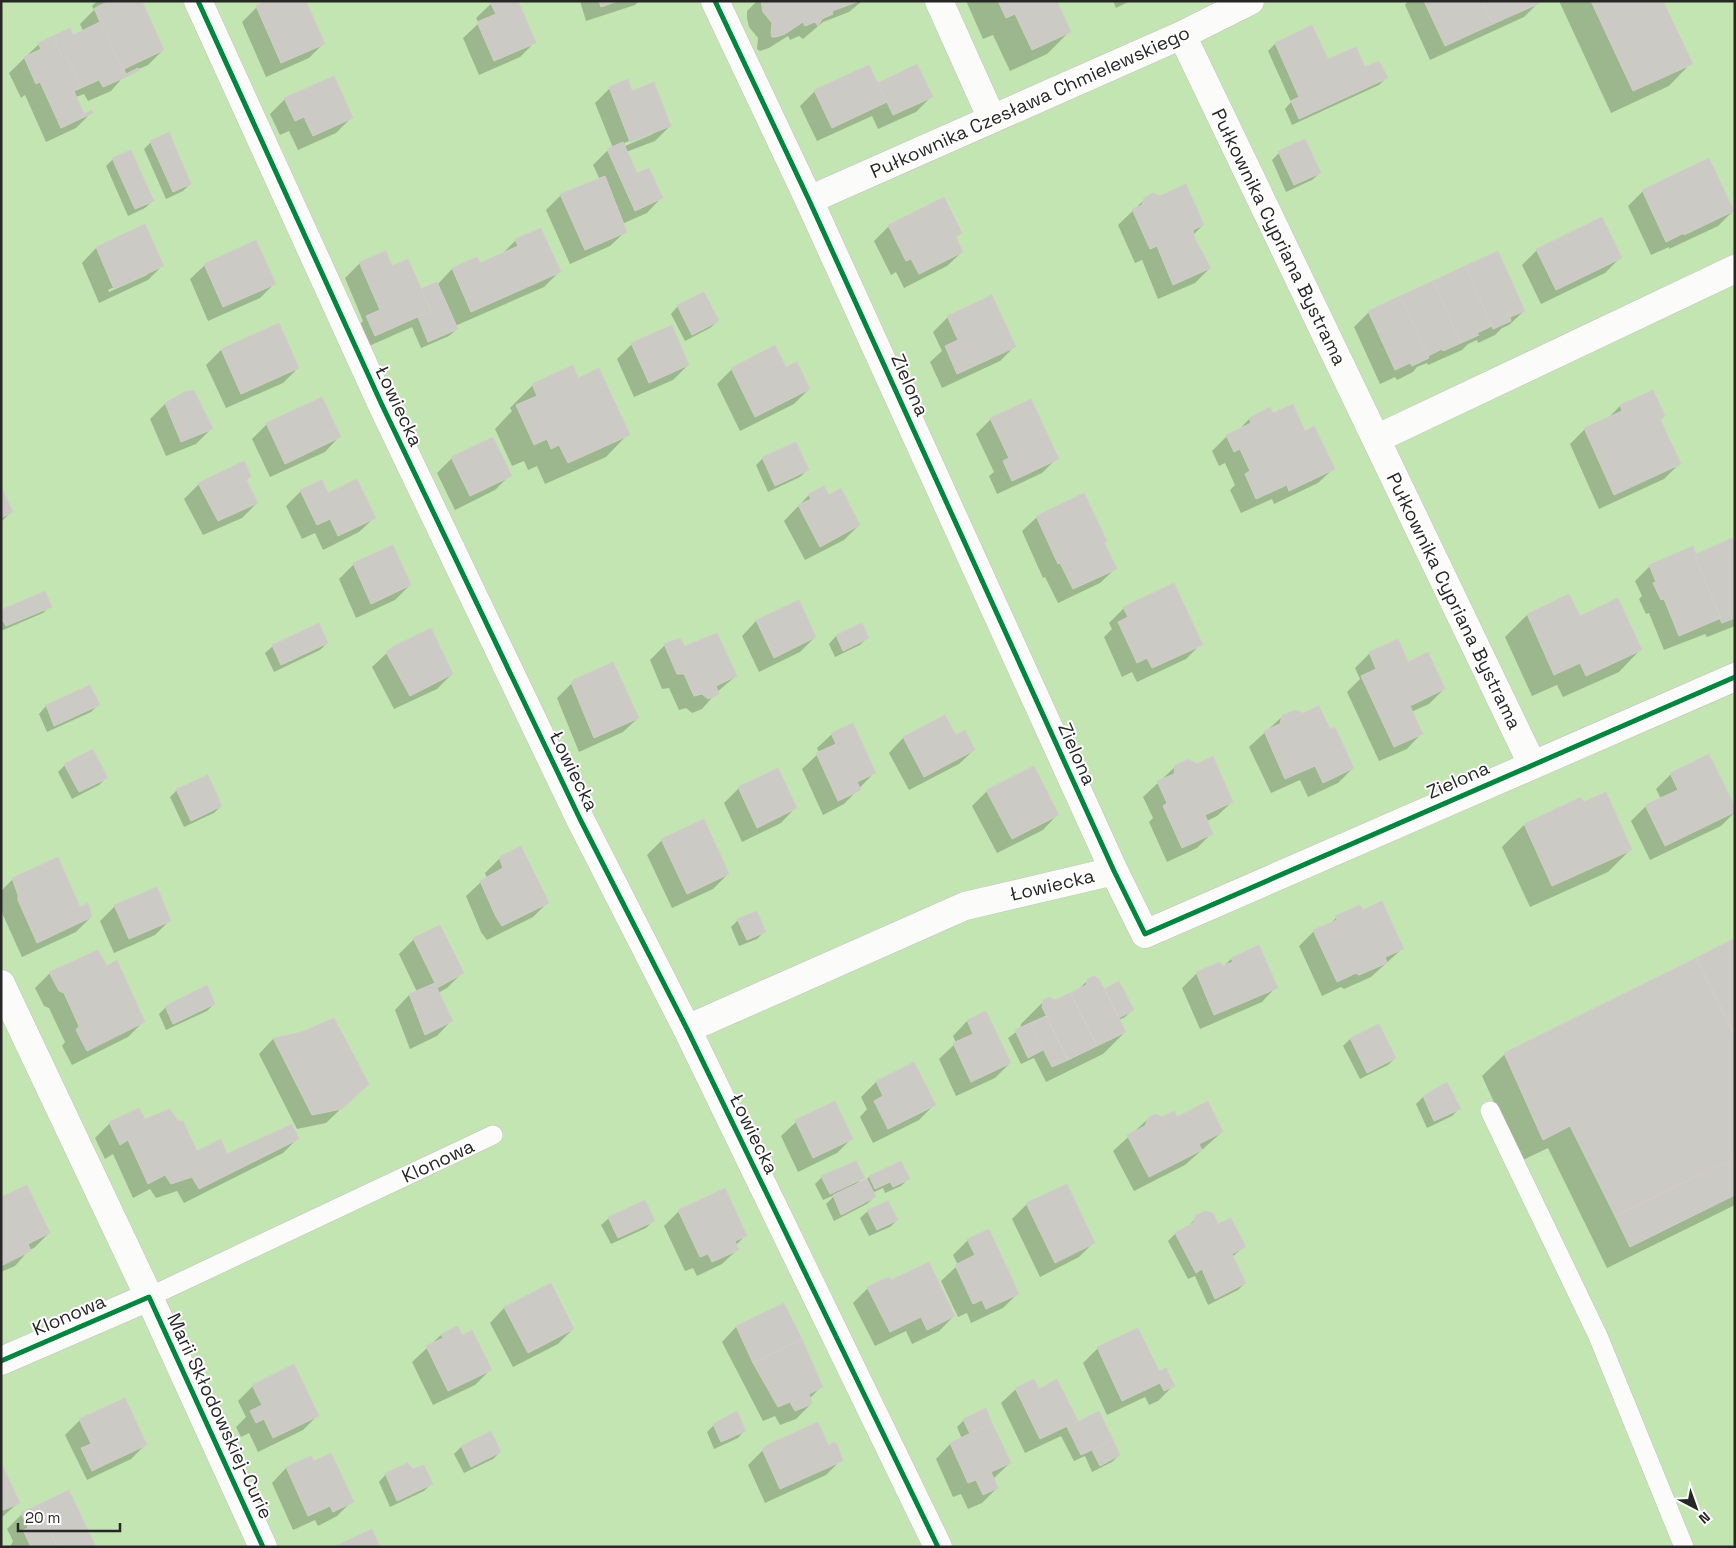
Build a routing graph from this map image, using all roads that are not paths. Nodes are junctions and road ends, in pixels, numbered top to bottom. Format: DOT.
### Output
graph roads {
  1 [pos="198,1"];
  2 [pos="715,1"];
  3 [pos="939,1"];
  4 [pos="1250,1"];
  5 [pos="1182,34"];
  6 [pos="992,119"];
  7 [pos="809,200"];
  8 [pos="1735,270"];
  9 [pos="1376,439"];
  10 [pos="1735,677"];
  11 [pos="1532,764"];
  12 [pos="1114,871"];
  13 [pos="1,984"];
  14 [pos="687,1029"];
  15 [pos="1490,1111"];
  16 [pos="493,1136"];
  17 [pos="149,1297"];
  18 [pos="1,1361"];
  19 [pos="263,1547"];
  20 [pos="938,1547"];
  21 [pos="1684,1547"];
  1 -- 14 [label="street, Łowiecka"];
  2 -- 7 [label="street, Zielona"];
  3 -- 6 [label="street"];
  4 -- 5 [label="street, Pułkownika Czesława Chmielewskiego"];
  5 -- 6 [label="street, Pułkownika Czesława Chmielewskiego"];
  5 -- 9 [label="street, Pułkownika Cypriana Bystrama"];
  6 -- 7 [label="street, Pułkownika Czesława Chmielewskiego"];
  7 -- 12 [label="street, Zielona"];
  8 -- 9 [label="street"];
  9 -- 11 [label="street, Pułkownika Cypriana Bystrama"];
  10 -- 11 [label="street, Zielona"];
  11 -- 12 [label="street, Zielona"];
  12 -- 14 [label="street, Łowiecka"];
  13 -- 17 [label="street, Marii Skłodowskiej-Curie"];
  14 -- 20 [label="street, Łowiecka"];
  15 -- 21 [label="lane"];
  16 -- 17 [label="lane, Klonowa"];
  17 -- 18 [label="street, Klonowa"];
  17 -- 19 [label="street, Marii Skłodowskiej-Curie"];
}
